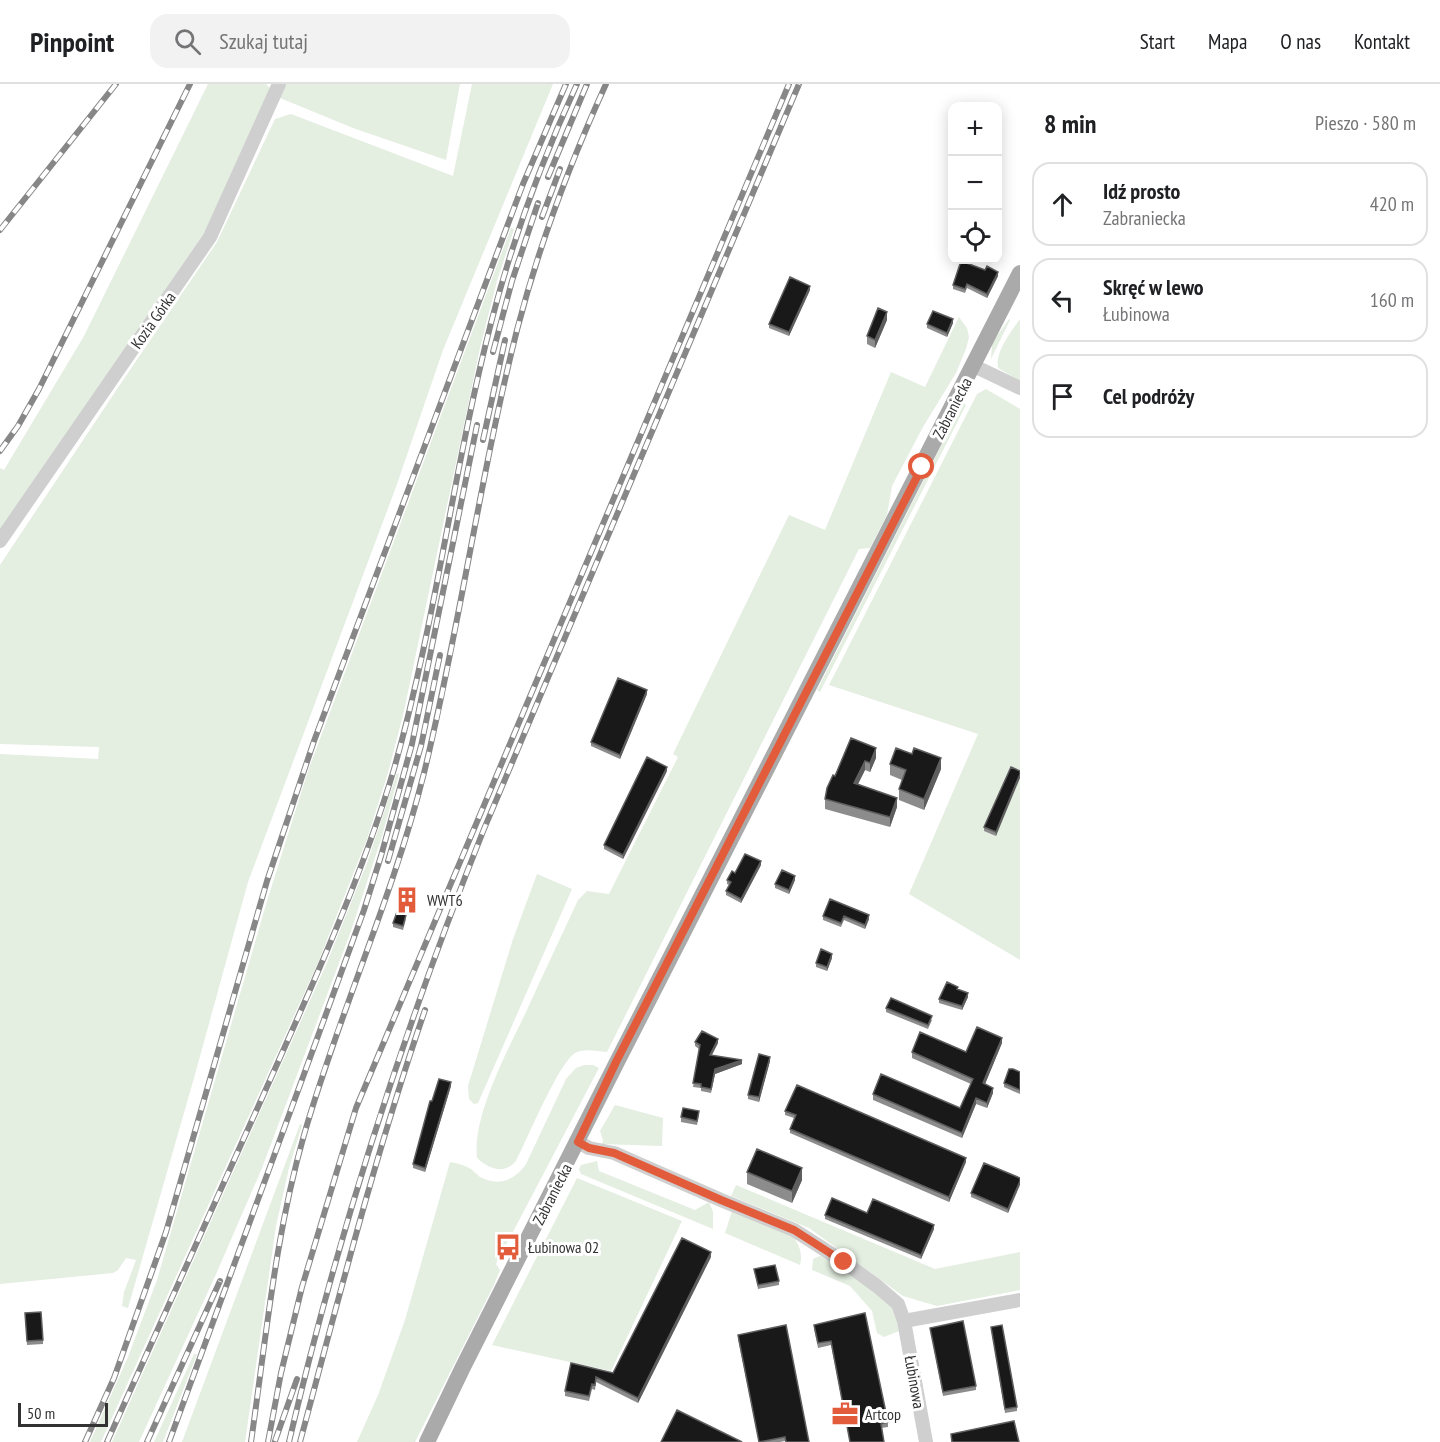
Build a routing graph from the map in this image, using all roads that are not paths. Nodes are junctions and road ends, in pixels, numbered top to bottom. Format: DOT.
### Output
graph roads {
  1 [pos="279,84"];
  2 [pos="1020,273"];
  3 [pos="974,366"];
  4 [pos="1020,388"];
  5 [pos="0,541"];
  6 [pos="578,1142"];
  7 [pos="1020,1300"];
  8 [pos="904,1321"];
  9 [pos="427,1442"];
  10 [pos="926,1442"];
  1 -- 5 [label="street, Kozia Górka"];
  2 -- 3 [label="main road, Zabraniecka"];
  3 -- 4 [label="street"];
  3 -- 6 [label="main road, Zabraniecka"];
  6 -- 8 [label="street, Łubinowa"];
  6 -- 9 [label="main road, Zabraniecka"];
  7 -- 8 [label="street"];
  8 -- 10 [label="street, Łubinowa"];
}
